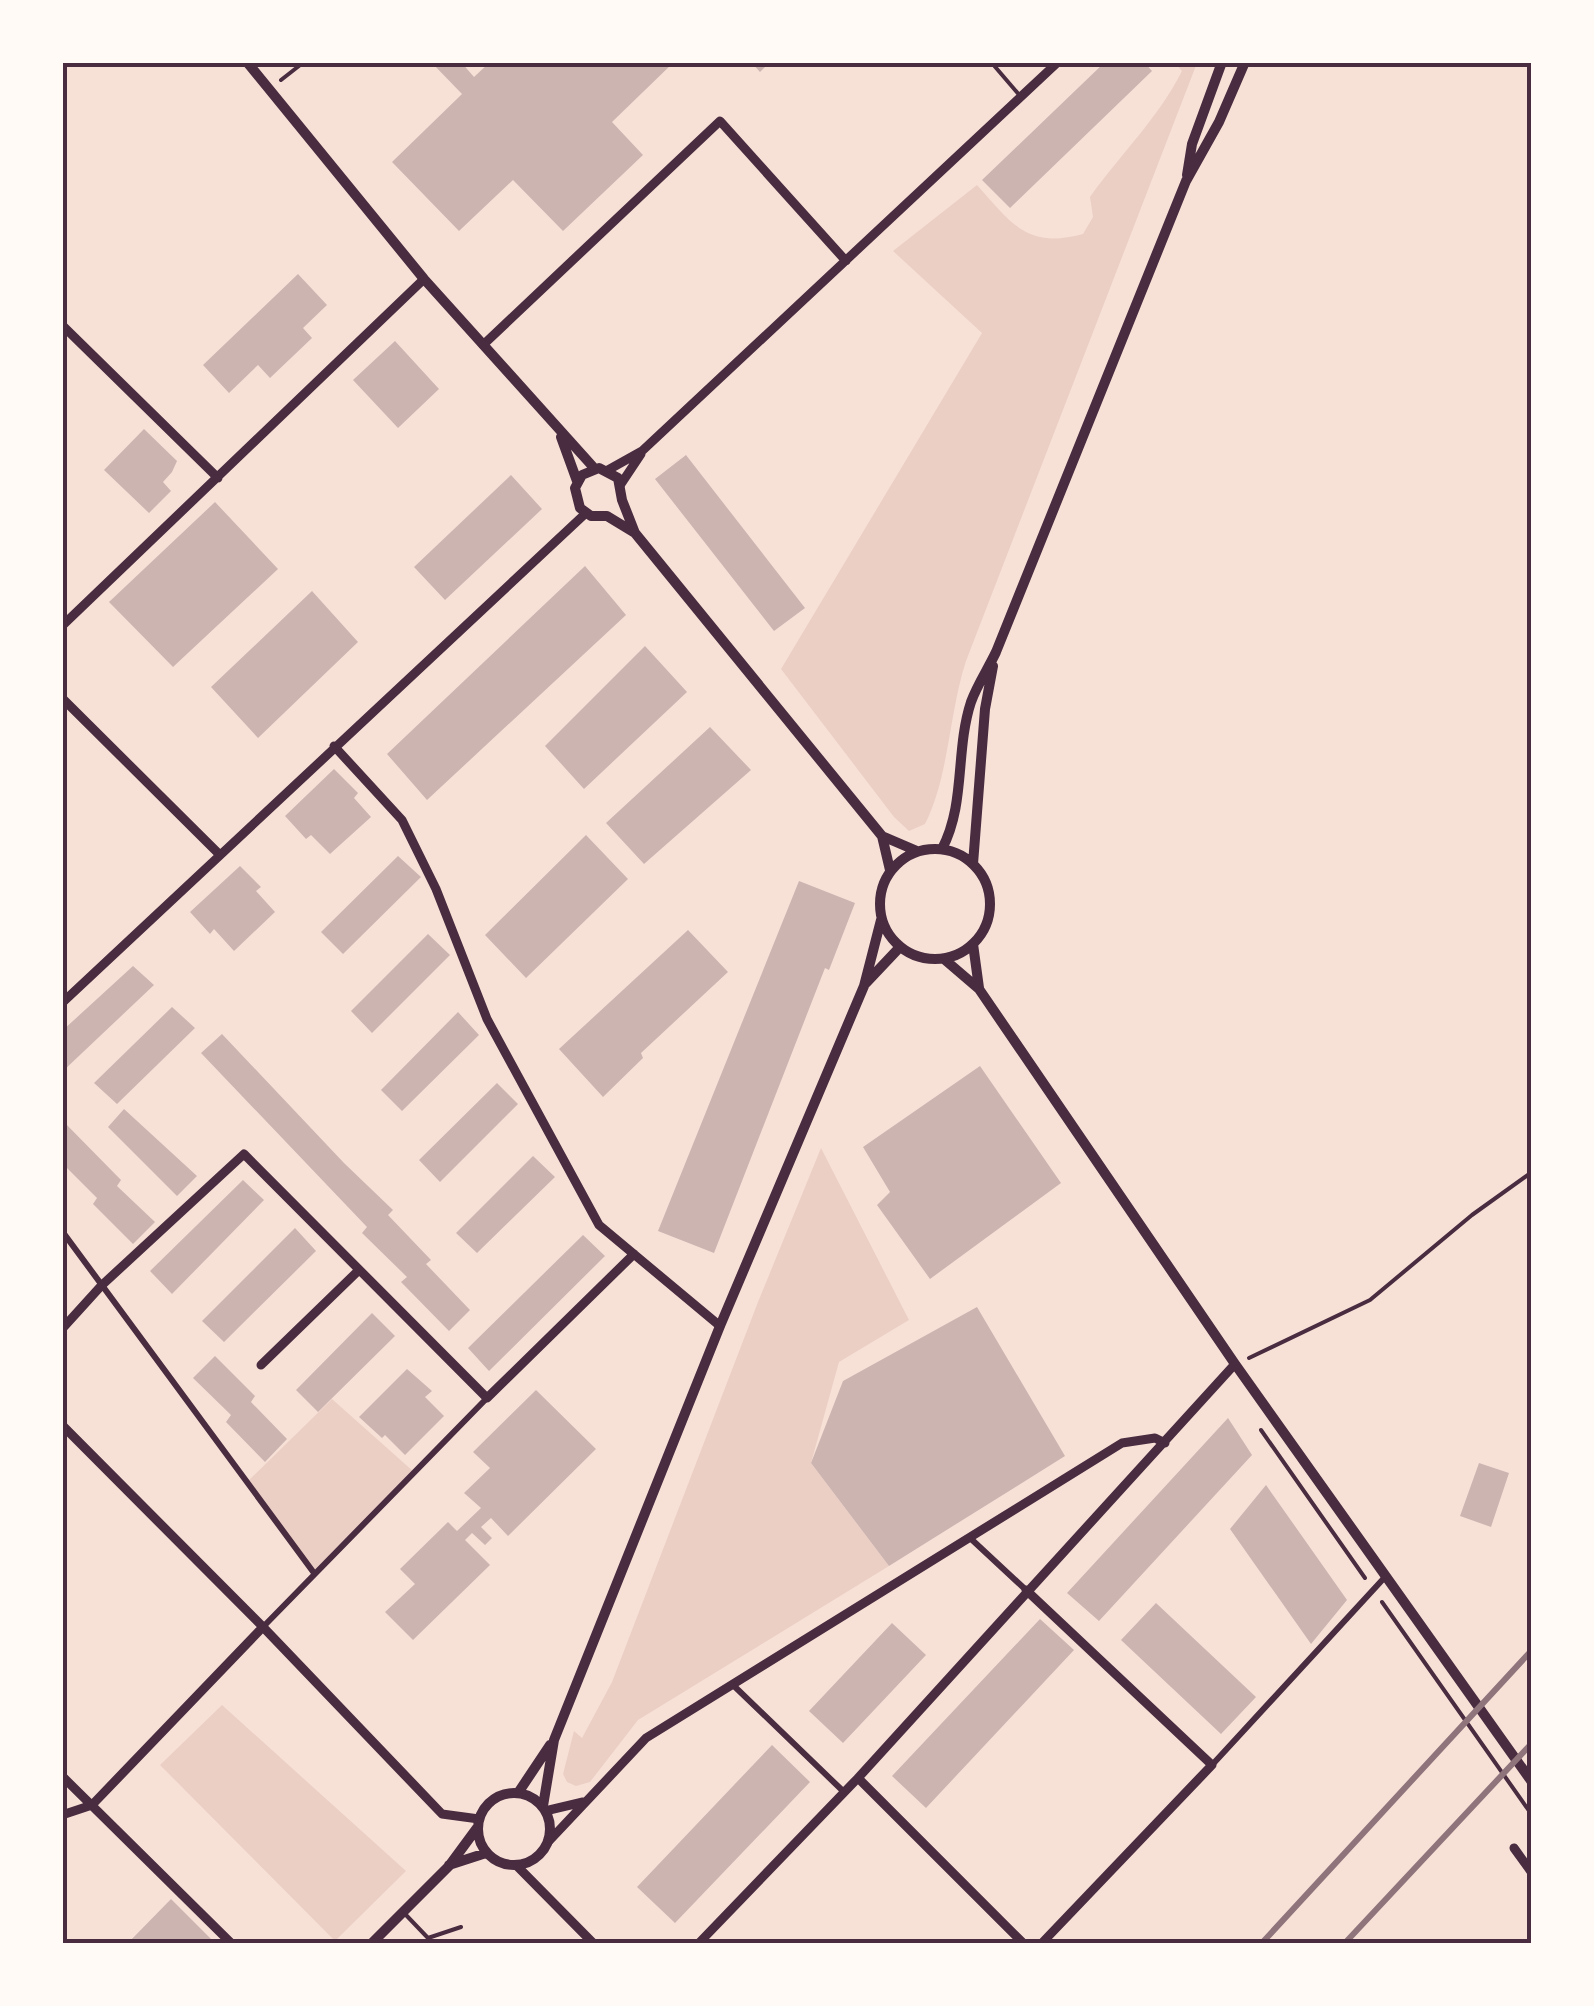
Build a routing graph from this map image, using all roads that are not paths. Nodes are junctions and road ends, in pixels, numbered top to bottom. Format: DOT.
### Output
graph roads {
  1 [pos="247,62"];
  2 [pos="991,62"];
  3 [pos="1058,62"];
  4 [pos="1244,62"];
  5 [pos="1220,66"];
  6 [pos="1021,97"];
  7 [pos="1186,181"];
  8 [pos="846,261"];
  9 [pos="424,279"];
  10 [pos="62,325"];
  11 [pos="482,346"];
  12 [pos="559,431"];
  13 [pos="642,451"];
  14 [pos="595,469"];
  15 [pos="608,470"];
  16 [pos="218,478"];
  17 [pos="577,481"];
  18 [pos="622,484"];
  19 [pos="622,500"];
  20 [pos="586,513"];
  21 [pos="607,516"];
  22 [pos="635,533"];
  23 [pos="62,626"];
  24 [pos="996,652"];
  25 [pos="62,698"];
  26 [pos="334,746"];
  27 [pos="882,836"];
  28 [pos="942,849"];
  29 [pos="917,851"];
  30 [pos="220,855"];
  31 [pos="974,864"];
  32 [pos="890,870"];
  33 [pos="881,920"];
  34 [pos="973,944"];
  35 [pos="900,947"];
  36 [pos="944,959"];
  37 [pos="864,986"];
  38 [pos="979,989"];
  39 [pos="62,1003"];
  40 [pos="62,1231"];
  41 [pos="634,1254"];
  42 [pos="360,1270"];
  43 [pos="101,1286"];
  44 [pos="720,1326"];
  45 [pos="62,1329"];
  46 [pos="1235,1364"];
  47 [pos="261,1365"];
  48 [pos="487,1398"];
  49 [pos="62,1425"];
  50 [pos="1166,1443"];
  51 [pos="968,1538"];
  52 [pos="314,1574"];
  53 [pos="1386,1576"];
  54 [pos="1026,1590"];
  55 [pos="264,1626"];
  56 [pos="733,1685"];
  57 [pos="554,1740"];
  58 [pos="1212,1765"];
  59 [pos="62,1776"];
  60 [pos="858,1778"];
  61 [pos="1532,1782"];
  62 [pos="844,1792"];
  63 [pos="518,1793"];
  64 [pos="586,1801"];
  65 [pos="92,1805"];
  66 [pos="544,1808"];
  67 [pos="62,1815"];
  68 [pos="478,1824"];
  69 [pos="549,1841"];
  70 [pos="1514,1848"];
  71 [pos="486,1852"];
  72 [pos="448,1866"];
  73 [pos="517,1866"];
  74 [pos="1532,1873"];
  75 [pos="403,1912"];
  76 [pos="461,1927"];
  77 [pos="232,1944"];
  78 [pos="372,1944"];
  79 [pos="594,1944"];
  80 [pos="698,1944"];
  81 [pos="1024,1944"];
  82 [pos="1040,1944"];
  1 -- 9 [label="street"];
  2 -- 6 [label="lane"];
  3 -- 6 [label="street"];
  4 -- 7 [label="street"];
  5 -- 7 [label="street"];
  6 -- 8 [label="street"];
  7 -- 24 [label="street"];
  8 -- 11 [label="street"];
  8 -- 13 [label="street"];
  9 -- 11 [label="street"];
  9 -- 16 [label="street"];
  10 -- 16 [label="street"];
  11 -- 12 [label="street"];
  12 -- 14 [label="street"];
  12 -- 17 [label="street"];
  13 -- 15 [label="street"];
  13 -- 18 [label="street"];
  14 -- 15 [label="street"];
  14 -- 17 [label="street"];
  15 -- 18 [label="street"];
  16 -- 23 [label="street"];
  17 -- 20 [label="street"];
  18 -- 19 [label="street"];
  19 -- 21 [label="street"];
  19 -- 22 [label="street"];
  20 -- 21 [label="street"];
  20 -- 26 [label="street"];
  21 -- 22 [label="street"];
  22 -- 27 [label="street"];
  24 -- 28 [label="street"];
  24 -- 31 [label="street"];
  25 -- 30 [label="street"];
  26 -- 30 [label="street"];
  26 -- 41 [label="street"];
  27 -- 29 [label="street"];
  27 -- 32 [label="street"];
  28 -- 29 [label="street"];
  28 -- 31 [label="street"];
  29 -- 32 [label="street"];
  30 -- 39 [label="street"];
  31 -- 34 [label="street"];
  32 -- 33 [label="street"];
  33 -- 35 [label="street"];
  33 -- 37 [label="street"];
  34 -- 36 [label="street"];
  34 -- 38 [label="street"];
  35 -- 36 [label="street"];
  35 -- 37 [label="street"];
  36 -- 38 [label="street"];
  37 -- 44 [label="street"];
  38 -- 46 [label="street"];
  40 -- 43 [label="street"];
  41 -- 44 [label="street"];
  41 -- 48 [label="street"];
  42 -- 43 [label="street"];
  42 -- 47 [label="street"];
  42 -- 48 [label="street"];
  43 -- 45 [label="street"];
  43 -- 52 [label="street"];
  44 -- 57 [label="street"];
  46 -- 50 [label="street"];
  46 -- 53 [label="street"];
  48 -- 52 [label="street"];
  49 -- 55 [label="street"];
  50 -- 51 [label="street"];
  50 -- 54 [label="street"];
  51 -- 54 [label="street"];
  51 -- 56 [label="street"];
  52 -- 55 [label="street"];
  53 -- 58 [label="street"];
  53 -- 61 [label="street"];
  54 -- 58 [label="street"];
  54 -- 60 [label="street"];
  55 -- 65 [label="street"];
  55 -- 68 [label="street"];
  56 -- 62 [label="street"];
  56 -- 64 [label="street"];
  57 -- 63 [label="street"];
  57 -- 66 [label="street"];
  58 -- 82 [label="street"];
  59 -- 65 [label="street"];
  60 -- 62 [label="street"];
  60 -- 81 [label="street"];
  62 -- 80 [label="street"];
  63 -- 66 [label="street"];
  63 -- 68 [label="street"];
  64 -- 66 [label="street"];
  64 -- 69 [label="street"];
  65 -- 67 [label="street"];
  65 -- 77 [label="street"];
  66 -- 69 [label="street"];
  68 -- 71 [label="street"];
  68 -- 72 [label="street"];
  69 -- 73 [label="street"];
  70 -- 74 [label="street"];
  71 -- 72 [label="street"];
  71 -- 73 [label="street"];
  72 -- 75 [label="street"];
  73 -- 79 [label="street"];
  75 -- 76 [label="lane"];
  75 -- 78 [label="street"];
}
